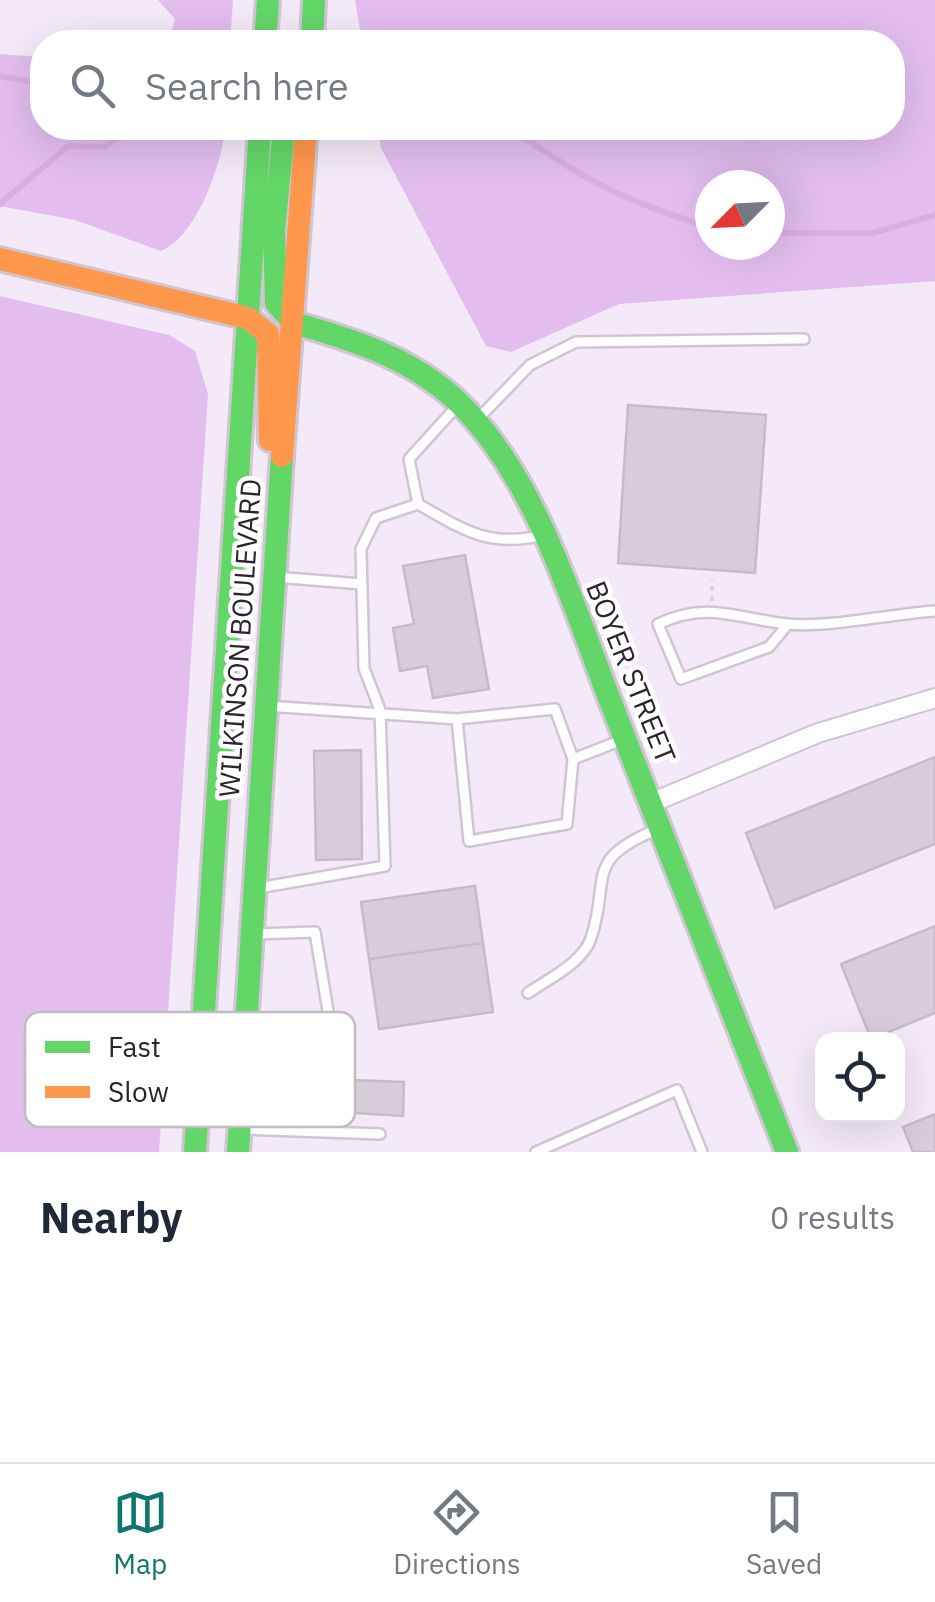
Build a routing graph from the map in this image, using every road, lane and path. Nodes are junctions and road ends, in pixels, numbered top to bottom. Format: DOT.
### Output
graph roads {
  1 [pos="314,0"];
  2 [pos="268,5"];
  3 [pos="266,30"];
  4 [pos="272,30"];
  5 [pos="313,30"];
  6 [pos="259,140"];
  7 [pos="283,140"];
  8 [pos="305,140"];
  9 [pos="0,258"];
  10 [pos="248,318"];
  11 [pos="294,323"];
  12 [pos="804,339"];
  13 [pos="460,403"];
  14 [pos="477,420"];
  15 [pos="418,504"];
  16 [pos="543,536"];
  17 [pos="273,573"];
  18 [pos="362,584"];
  19 [pos="935,612"];
  20 [pos="788,624"];
  21 [pos="935,698"];
  22 [pos="265,706"];
  23 [pos="380,710"];
  24 [pos="457,720"];
  25 [pos="625,739"];
  26 [pos="573,758"];
  27 [pos="650,803"];
  28 [pos="660,828"];
  29 [pos="254,896"];
  30 [pos="211,900"];
  31 [pos="252,934"];
  32 [pos="528,993"];
  33 [pos="204,1012"];
  34 [pos="247,1012"];
  35 [pos="328,1012"];
  36 [pos="197,1127"];
  37 [pos="380,1134"];
  38 [pos="239,1140"];
  39 [pos="195,1152"];
  40 [pos="536,1152"];
  41 [pos="702,1152"];
  42 [pos="787,1152"];
  1 -- 5 [label="main road"];
  2 -- 3 [label="main road"];
  2 -- 4 [label="main road"];
  6 -- 10 [label="main road, WILKINSON BOULEVARD"];
  7 -- 11 [label="main road"];
  8 -- 11 [label="main road, WILKINSON BOULEVARD"];
  9 -- 10 [label="main road"];
  10 -- 17 [label="main road"];
  10 -- 30 [label="main road, WILKINSON BOULEVARD"];
  11 -- 13 [label="main road, BOYER STREET"];
  11 -- 17 [label="main road, WILKINSON BOULEVARD"];
  12 -- 14 [label="lane"];
  13 -- 14 [label="main road, BOYER STREET"];
  13 -- 15 [label="lane"];
  14 -- 16 [label="main road, BOYER STREET"];
  15 -- 16 [label="lane"];
  15 -- 18 [label="lane"];
  16 -- 25 [label="main road, BOYER STREET"];
  17 -- 18 [label="lane"];
  17 -- 22 [label="main road, WILKINSON BOULEVARD"];
  18 -- 23 [label="lane"];
  19 -- 20 [label="lane"];
  20 -- 20 [label="lane"];
  21 -- 27 [label="street"];
  22 -- 23 [label="lane"];
  22 -- 29 [label="main road, WILKINSON BOULEVARD"];
  23 -- 24 [label="lane"];
  23 -- 29 [label="lane"];
  24 -- 26 [label="lane"];
  24 -- 26 [label="lane"];
  25 -- 26 [label="lane"];
  25 -- 27 [label="main road, BOYER STREET"];
  27 -- 28 [label="main road, BOYER STREET"];
  28 -- 32 [label="lane"];
  28 -- 42 [label="main road, BOYER STREET"];
  29 -- 30 [label="main road"];
  29 -- 31 [label="main road, WILKINSON BOULEVARD"];
  30 -- 33 [label="main road, WILKINSON BOULEVARD"];
  31 -- 34 [label="main road, WILKINSON BOULEVARD"];
  31 -- 35 [label="lane"];
  36 -- 39 [label="main road, WILKINSON BOULEVARD"];
  37 -- 38 [label="lane"];
  40 -- 41 [label="lane"];
}
